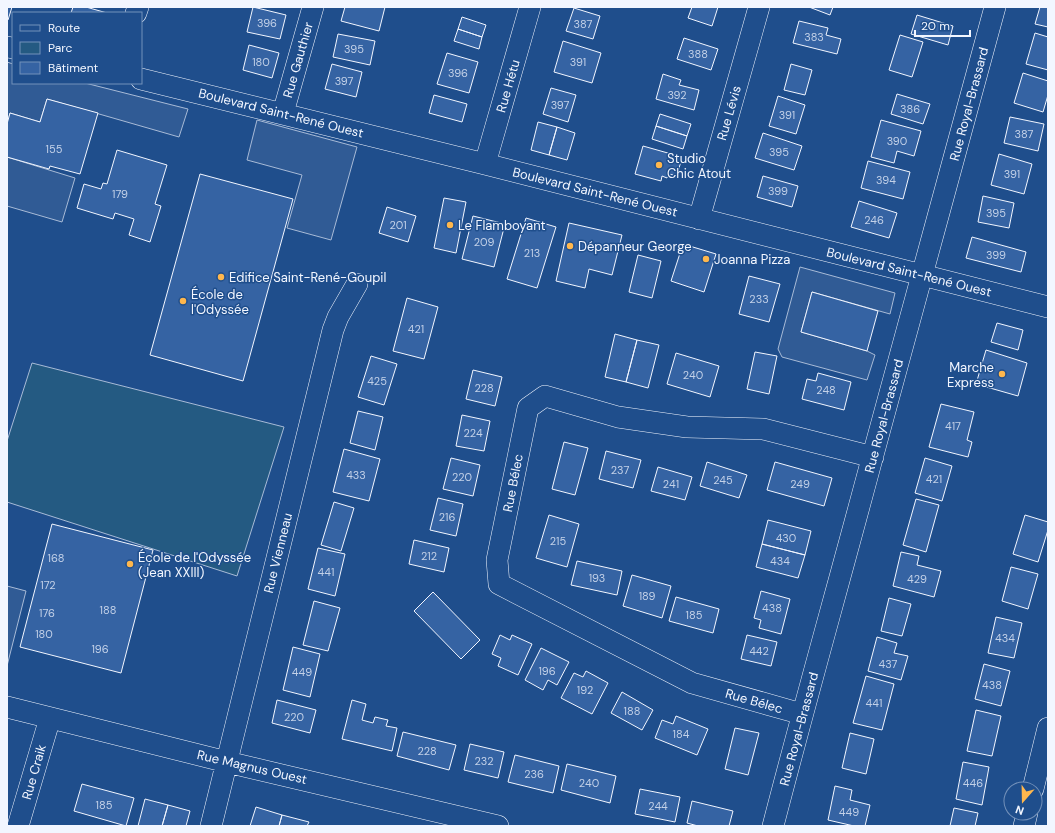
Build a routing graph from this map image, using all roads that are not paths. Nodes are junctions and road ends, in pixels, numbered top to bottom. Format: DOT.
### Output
graph roads {
  1 [pos="313,7"];
  2 [pos="530,7"];
  3 [pos="759,7"];
  4 [pos="995,7"];
  5 [pos="142,79"];
  6 [pos="283,114"];
  7 [pos="485,164"];
  8 [pos="700,219"];
  9 [pos="921,275"];
  10 [pos="357,284"];
  11 [pos="1048,308"];
  12 [pos="873,457"];
  13 [pos="7,707"];
  14 [pos="802,714"];
  15 [pos="50,718"];
  16 [pos="1048,728"];
  17 [pos="227,762"];
  18 [pos="1035,781"];
  19 [pos="431,818"];
  20 [pos="18,826"];
  21 [pos="211,826"];
  22 [pos="498,826"];
  23 [pos="774,826"];
  1 -- 6 [label="street, Rue Gauthier"];
  2 -- 7 [label="street, Rue Hétu"];
  3 -- 8 [label="street, Rue Lévis"];
  4 -- 9 [label="street, Rue Royal-Brassard"];
  5 -- 6 [label="street, Boulevard Saint-René Ouest"];
  6 -- 7 [label="street, Boulevard Saint-René Ouest"];
  7 -- 8 [label="street, Boulevard Saint-René Ouest"];
  8 -- 9 [label="street, Boulevard Saint-René Ouest"];
  9 -- 11 [label="street, Boulevard Saint-René Ouest"];
  9 -- 12 [label="street, Rue Royal-Brassard"];
  10 -- 17 [label="street, Rue Vienneau"];
  12 -- 14 [label="street, Rue Royal-Brassard"];
  12 -- 14 [label="street, Rue Bélec"];
  13 -- 15 [label="street, Rue Magnus Ouest"];
  14 -- 23 [label="street, Rue Royal-Brassard"];
  15 -- 17 [label="street, Rue Magnus Ouest"];
  15 -- 20 [label="street, Rue Craik"];
  16 -- 18 [label="street"];
  17 -- 19 [label="street, Rue Magnus Ouest"];
  17 -- 21 [label="street, Rue Vienneau"];
  19 -- 22 [label="street, Rue Magnus Ouest"];
}
